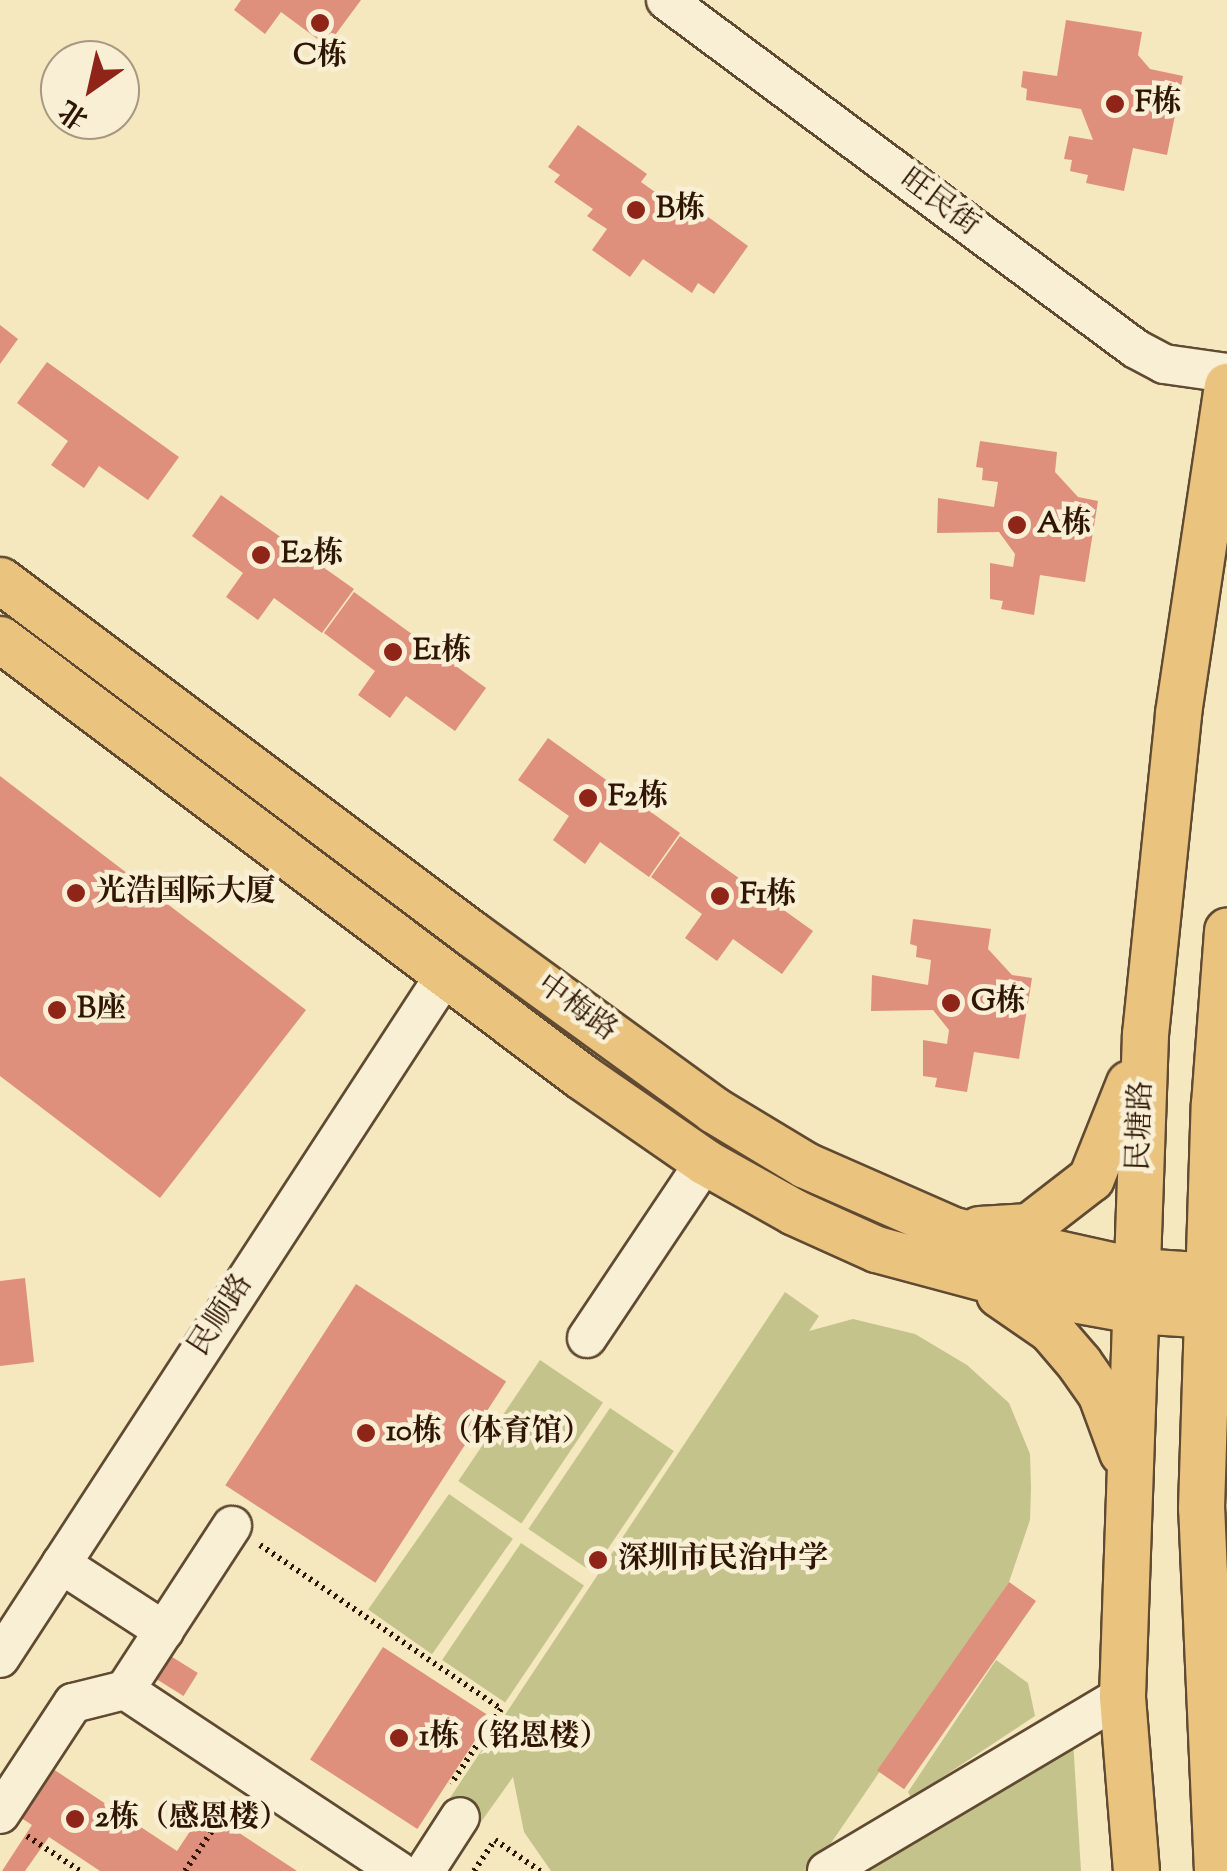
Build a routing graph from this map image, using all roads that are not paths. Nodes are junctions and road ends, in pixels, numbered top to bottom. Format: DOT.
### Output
graph roads {
  1 [pos="666,0"];
  2 [pos="1227,374"];
  3 [pos="1227,386"];
  4 [pos="0,580"];
  5 [pos="0,639"];
  6 [pos="1227,930"];
  7 [pos="445,975"];
  8 [pos="1145,1034"];
  9 [pos="1220,1122"];
  10 [pos="705,1162"];
  11 [pos="953,1230"];
  12 [pos="973,1276"];
  13 [pos="1136,1290"];
  14 [pos="1219,1296"];
  15 [pos="587,1338"];
  16 [pos="1227,1438"];
  17 [pos="1130,1482"];
  18 [pos="1201,1508"];
  19 [pos="232,1526"];
  20 [pos="61,1564"];
  21 [pos="164,1631"];
  22 [pos="0,1658"];
  23 [pos="126,1690"];
  24 [pos="1122,1696"];
  25 [pos="1217,1764"];
  26 [pos="454,1803"];
  27 [pos="8,1821"];
  28 [pos="398,1871"];
  29 [pos="424,1871"];
  30 [pos="827,1871"];
  31 [pos="1136,1871"];
  32 [pos="1217,1871"];
  1 -- 2 [label="street, 旺民街"];
  3 -- 8 [label="main road, 民塘路"];
  4 -- 11 [label="main road, 中梅路"];
  5 -- 7 [label="main road, 中梅路"];
  6 -- 9 [label="main road"];
  7 -- 10 [label="main road, 中梅路"];
  7 -- 20 [label="street, 民顺路"];
  8 -- 11 [label="main road"];
  8 -- 13 [label="main road, 民塘路"];
  9 -- 14 [label="main road"];
  10 -- 12 [label="main road, 中梅路"];
  10 -- 15 [label="street"];
  11 -- 13 [label="main road, 中梅路"];
  12 -- 13 [label="main road, 中梅路"];
  12 -- 17 [label="main road"];
  13 -- 14 [label="main road, 中梅路"];
  13 -- 17 [label="main road, 民塘路"];
  14 -- 18 [label="main road"];
  16 -- 18 [label="main road"];
  17 -- 24 [label="main road, 民塘路"];
  18 -- 25 [label="main road"];
  19 -- 21 [label="street"];
  20 -- 21 [label="street"];
  20 -- 22 [label="street, 民顺路"];
  21 -- 23 [label="street"];
  23 -- 27 [label="street"];
  23 -- 28 [label="street"];
  24 -- 30 [label="street"];
  24 -- 31 [label="main road, 民塘路"];
  25 -- 32 [label="main road"];
  26 -- 29 [label="street"];
}
